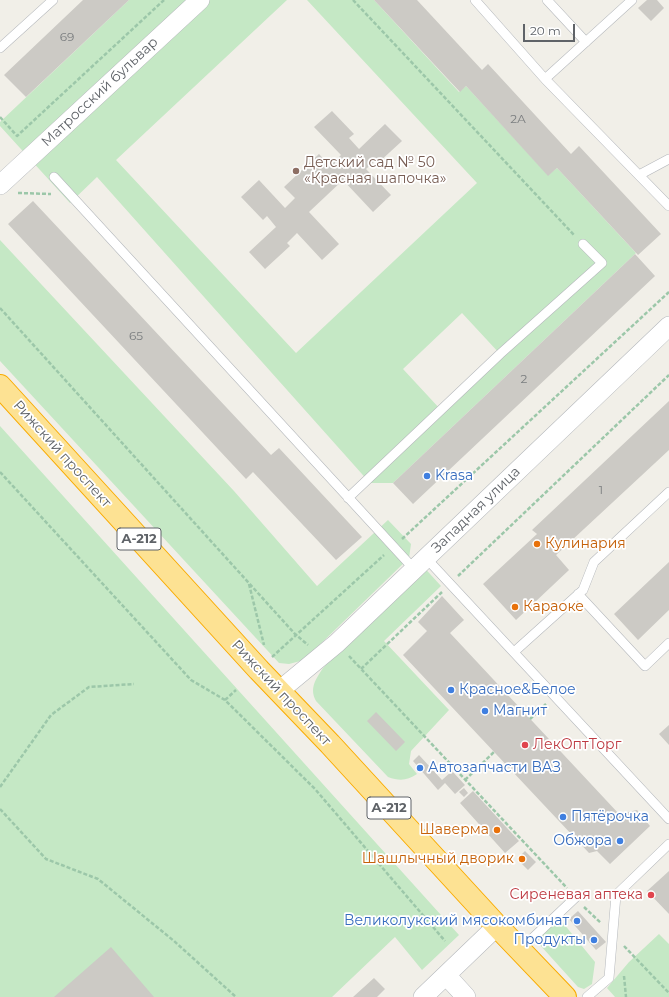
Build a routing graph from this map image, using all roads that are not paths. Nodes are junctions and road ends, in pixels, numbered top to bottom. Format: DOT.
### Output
graph roads {
  1 [pos="53,0"];
  2 [pos="200,0"];
  3 [pos="475,0"];
  4 [pos="547,0"];
  5 [pos="632,0"];
  6 [pos="586,42"];
  7 [pos="0,48"];
  8 [pos="545,79"];
  9 [pos="669,159"];
  10 [pos="639,175"];
  11 [pos="54,177"];
  12 [pos="8,189"];
  13 [pos="669,206"];
  14 [pos="583,244"];
  15 [pos="669,326"];
  16 [pos="0,386"];
  17 [pos="669,492"];
  18 [pos="348,498"];
  19 [pos="420,563"];
  20 [pos="578,594"];
  21 [pos="669,643"];
  22 [pos="514,652"];
  23 [pos="279,691"];
  24 [pos="669,820"];
  25 [pos="669,844"];
  26 [pos="576,897"];
  27 [pos="497,926"];
  28 [pos="520,950"];
  29 [pos="446,975"];
  30 [pos="423,997"];
  31 [pos="466,997"];
  32 [pos="565,997"];
  33 [pos="587,997"];
  1 -- 7 [label="lane"];
  2 -- 12 [label="street, Матросский бульвар"];
  3 -- 8 [label="lane"];
  4 -- 6 [label="lane"];
  5 -- 6 [label="lane"];
  6 -- 8 [label="lane"];
  8 -- 10 [label="lane"];
  9 -- 10 [label="lane"];
  10 -- 13 [label="lane"];
  11 -- 18 [label="lane"];
  14 -- 18 [label="lane"];
  15 -- 19 [label="street, Западная улица"];
  16 -- 23 [label="highway, Рижский проспект / А-212"];
  17 -- 20 [label="lane"];
  18 -- 19 [label="lane"];
  19 -- 22 [label="lane"];
  19 -- 23 [label="street, Западная улица"];
  20 -- 21 [label="lane"];
  20 -- 22 [label="lane"];
  22 -- 24 [label="lane"];
  23 -- 27 [label="highway, Рижский проспект / А-212"];
  25 -- 33 [label="lane"];
  26 -- 28 [label="lane"];
  27 -- 28 [label="highway, Рижский проспект / А-212"];
  27 -- 29 [label="street"];
  28 -- 32 [label="highway, Рижский проспект / А-212"];
  29 -- 30 [label="street"];
  29 -- 31 [label="street"];
}
